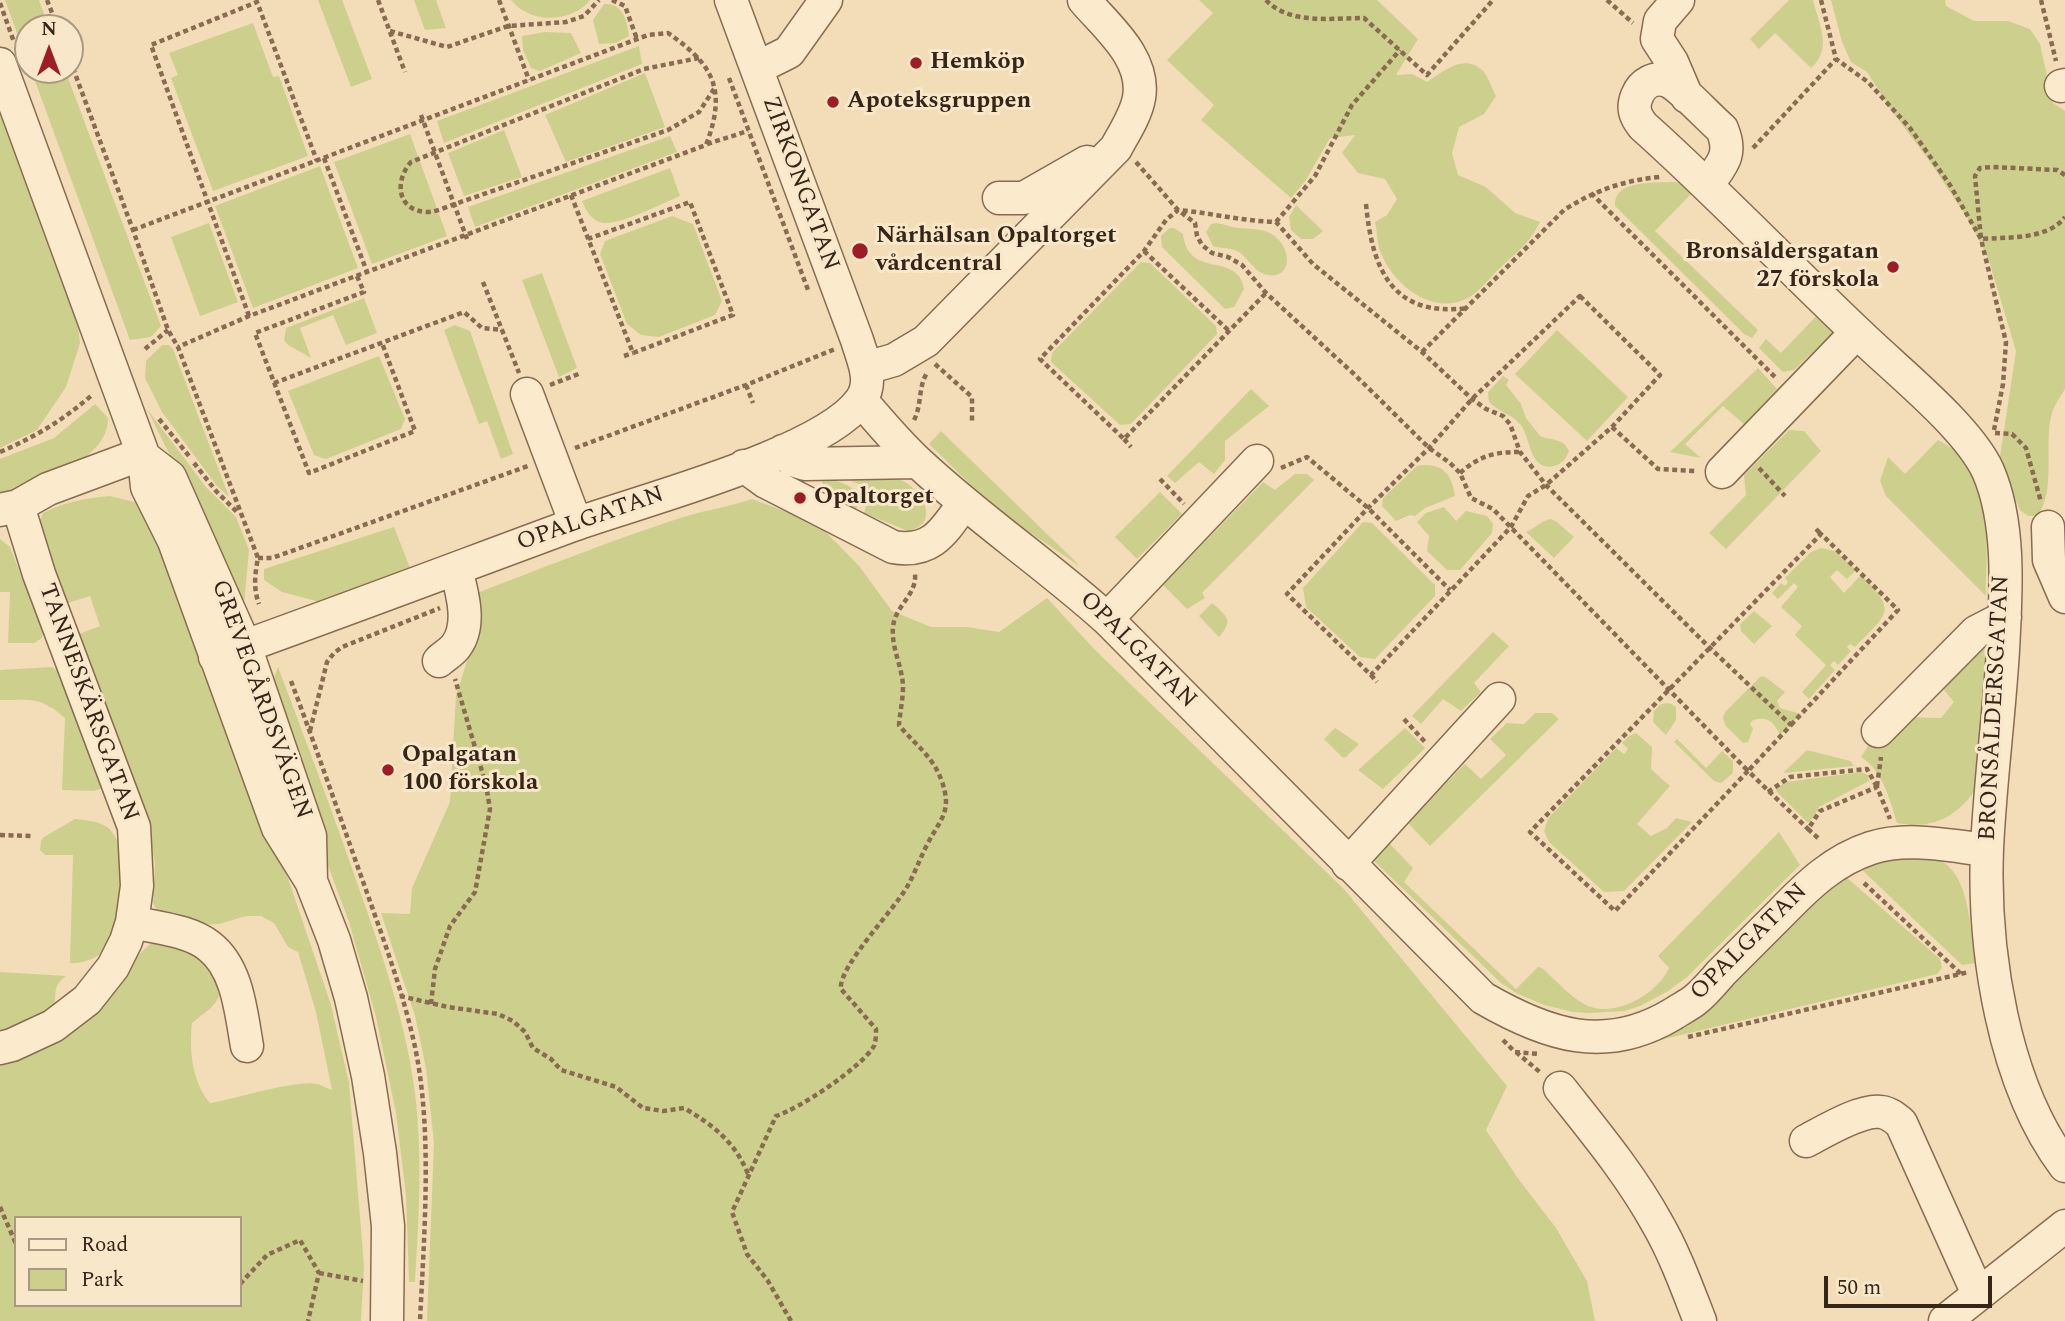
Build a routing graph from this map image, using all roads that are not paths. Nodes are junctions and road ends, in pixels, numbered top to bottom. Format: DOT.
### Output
graph roads {
  1 [pos="731,0"];
  2 [pos="826,0"];
  3 [pos="1083,0"];
  4 [pos="1678,0"];
  5 [pos="0,64"];
  6 [pos="742,69"];
  7 [pos="1687,97"];
  8 [pos="1127,149"];
  9 [pos="1699,176"];
  10 [pos="999,198"];
  11 [pos="1857,332"];
  12 [pos="866,368"];
  13 [pos="527,394"];
  14 [pos="861,400"];
  15 [pos="783,451"];
  16 [pos="143,455"];
  17 [pos="1257,461"];
  18 [pos="1732,461"];
  19 [pos="917,462"];
  20 [pos="744,466"];
  21 [pos="964,503"];
  22 [pos="9,508"];
  23 [pos="576,524"];
  24 [pos="2048,527"];
  25 [pos="456,569"];
  26 [pos="2065,597"];
  27 [pos="2005,617"];
  28 [pos="1107,619"];
  29 [pos="245,646"];
  30 [pos="215,657"];
  31 [pos="439,661"];
  32 [pos="1499,699"];
  33 [pos="1878,731"];
  34 [pos="1987,850"];
  35 [pos="1349,864"];
  36 [pos="311,881"];
  37 [pos="132,922"];
  38 [pos="247,1046"];
  39 [pos="0,1048"];
  40 [pos="1560,1088"];
  41 [pos="1806,1141"];
  42 [pos="2065,1167"];
  43 [pos="2065,1226"];
  44 [pos="1978,1294"];
  45 [pos="387,1321"];
  46 [pos="1700,1321"];
  47 [pos="1945,1321"];
  1 -- 6 [label="street, ZIRKONGATAN"];
  2 -- 6 [label="street"];
  3 -- 8 [label="street"];
  4 -- 7 [label="street"];
  5 -- 16 [label="street, GREVEGÅRDSVÄGEN"];
  6 -- 12 [label="street, ZIRKONGATAN"];
  7 -- 9 [label="street, BRONSÅLDERSGATAN"];
  7 -- 9 [label="street, BRONSÅLDERSGATAN"];
  8 -- 10 [label="street"];
  8 -- 12 [label="street"];
  9 -- 11 [label="street, BRONSÅLDERSGATAN"];
  11 -- 18 [label="street"];
  11 -- 27 [label="street, BRONSÅLDERSGATAN"];
  12 -- 14 [label="street"];
  13 -- 23 [label="street"];
  14 -- 15 [label="street, OPALGATAN"];
  14 -- 19 [label="street, OPALGATAN"];
  15 -- 19 [label="street"];
  15 -- 20 [label="street, OPALGATAN"];
  16 -- 22 [label="street"];
  16 -- 29 [label="street, GREVEGÅRDSVÄGEN"];
  16 -- 30 [label="street, GREVEGÅRDSVÄGEN"];
  17 -- 28 [label="street"];
  19 -- 21 [label="street, OPALGATAN"];
  20 -- 21 [label="street"];
  20 -- 23 [label="street, OPALGATAN"];
  21 -- 28 [label="street, OPALGATAN"];
  22 -- 37 [label="street, TANNESKÄRSGATAN"];
  23 -- 25 [label="street, OPALGATAN"];
  24 -- 26 [label="street"];
  25 -- 29 [label="street, OPALGATAN"];
  25 -- 31 [label="street"];
  27 -- 33 [label="street"];
  27 -- 34 [label="street, BRONSÅLDERSGATAN"];
  28 -- 35 [label="street, OPALGATAN"];
  29 -- 30 [label="street, OPALGATAN"];
  29 -- 36 [label="street, GREVEGÅRDSVÄGEN"];
  30 -- 36 [label="street, GREVEGÅRDSVÄGEN"];
  32 -- 35 [label="street"];
  34 -- 35 [label="street, OPALGATAN"];
  34 -- 42 [label="street, BRONSÅLDERSGATAN"];
  36 -- 45 [label="street, GREVEGÅRDSVÄGEN"];
  37 -- 38 [label="street"];
  37 -- 39 [label="street, TANNESKÄRSGATAN"];
  40 -- 46 [label="street"];
  41 -- 44 [label="street"];
  43 -- 44 [label="street"];
  44 -- 47 [label="street"];
}
